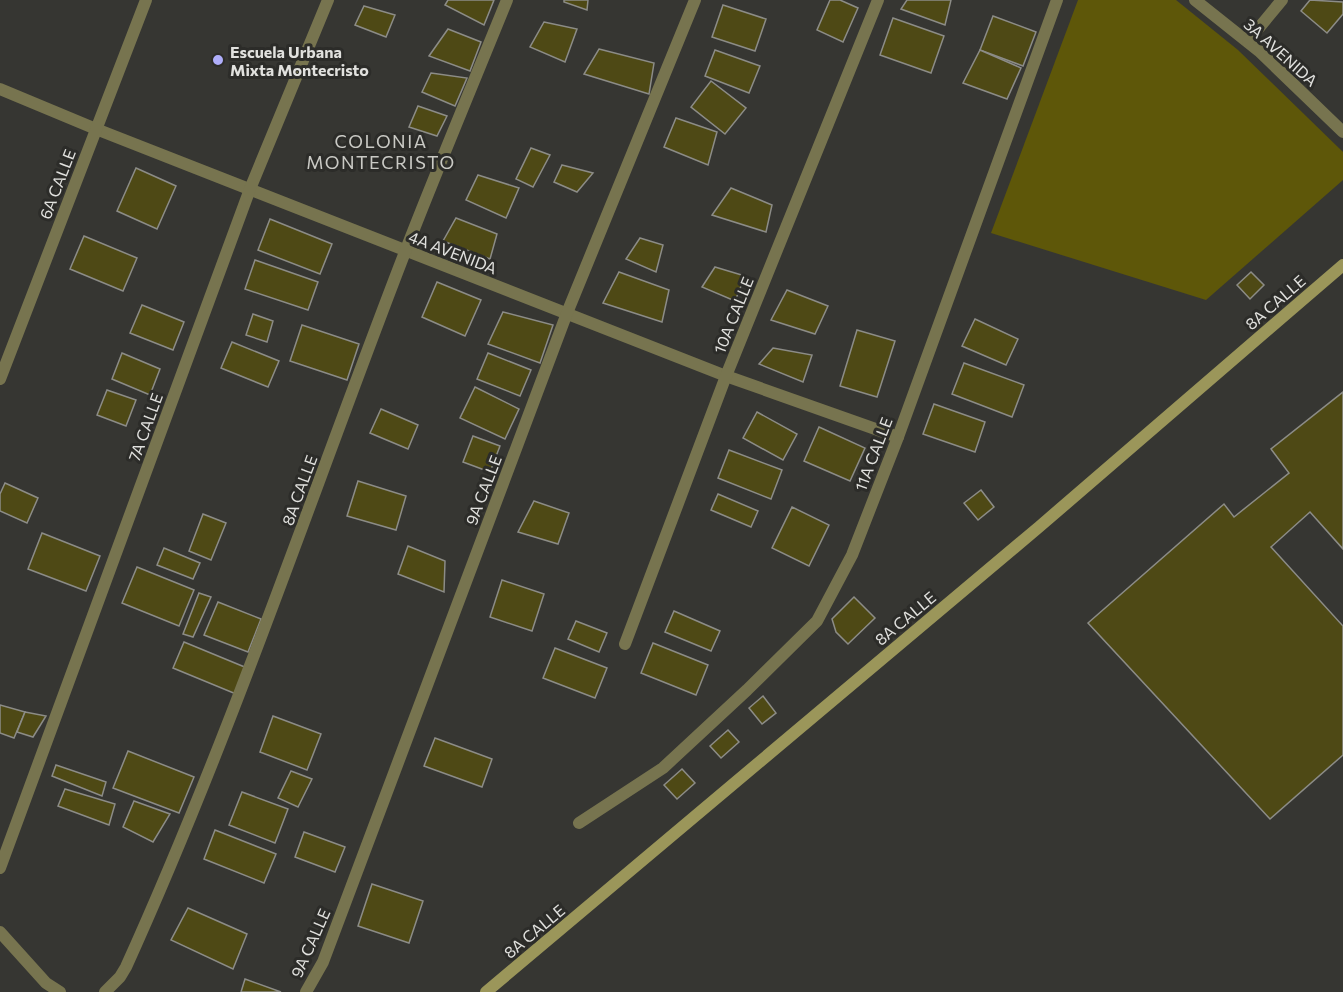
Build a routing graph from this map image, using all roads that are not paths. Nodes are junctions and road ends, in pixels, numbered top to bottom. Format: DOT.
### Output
graph roads {
  1 [pos="146,0"];
  2 [pos="328,0"];
  3 [pos="507,0"];
  4 [pos="695,0"];
  5 [pos="878,0"];
  6 [pos="1057,0"];
  7 [pos="1195,0"];
  8 [pos="1282,0"];
  9 [pos="1248,41"];
  10 [pos="0,89"];
  11 [pos="96,129"];
  12 [pos="1343,132"];
  13 [pos="250,189"];
  14 [pos="406,251"];
  15 [pos="1343,265"];
  16 [pos="567,313"];
  17 [pos="726,376"];
  18 [pos="0,380"];
  19 [pos="898,437"];
  20 [pos="625,644"];
  21 [pos="579,823"];
  22 [pos="0,868"];
  23 [pos="0,932"];
  24 [pos="109,989"];
  25 [pos="60,992"];
  26 [pos="306,992"];
  27 [pos="486,992"];
  1 -- 11 [label="street, 6A CALLE"];
  2 -- 13 [label="street, 7A CALLE"];
  3 -- 14 [label="street, 8A CALLE"];
  4 -- 16 [label="street, 9A CALLE"];
  5 -- 17 [label="street, 10A CALLE"];
  6 -- 19 [label="street, 11A CALLE"];
  7 -- 9 [label="street, 3A AVENIDA"];
  8 -- 9 [label="street"];
  9 -- 12 [label="street, 3A AVENIDA"];
  10 -- 11 [label="street, 4A AVENIDA"];
  11 -- 13 [label="street, 4A AVENIDA"];
  11 -- 18 [label="street, 6A CALLE"];
  13 -- 14 [label="street, 4A AVENIDA"];
  13 -- 22 [label="street, 7A CALLE"];
  14 -- 16 [label="street, 4A AVENIDA"];
  14 -- 24 [label="street, 8A CALLE"];
  15 -- 27 [label="street, 8A CALLE"];
  16 -- 17 [label="street, 4A AVENIDA"];
  16 -- 26 [label="street, 9A CALLE"];
  17 -- 19 [label="street, 4A AVENIDA"];
  17 -- 20 [label="street, 10A CALLE"];
  19 -- 21 [label="street, 11A CALLE"];
  23 -- 25 [label="street"];
}
